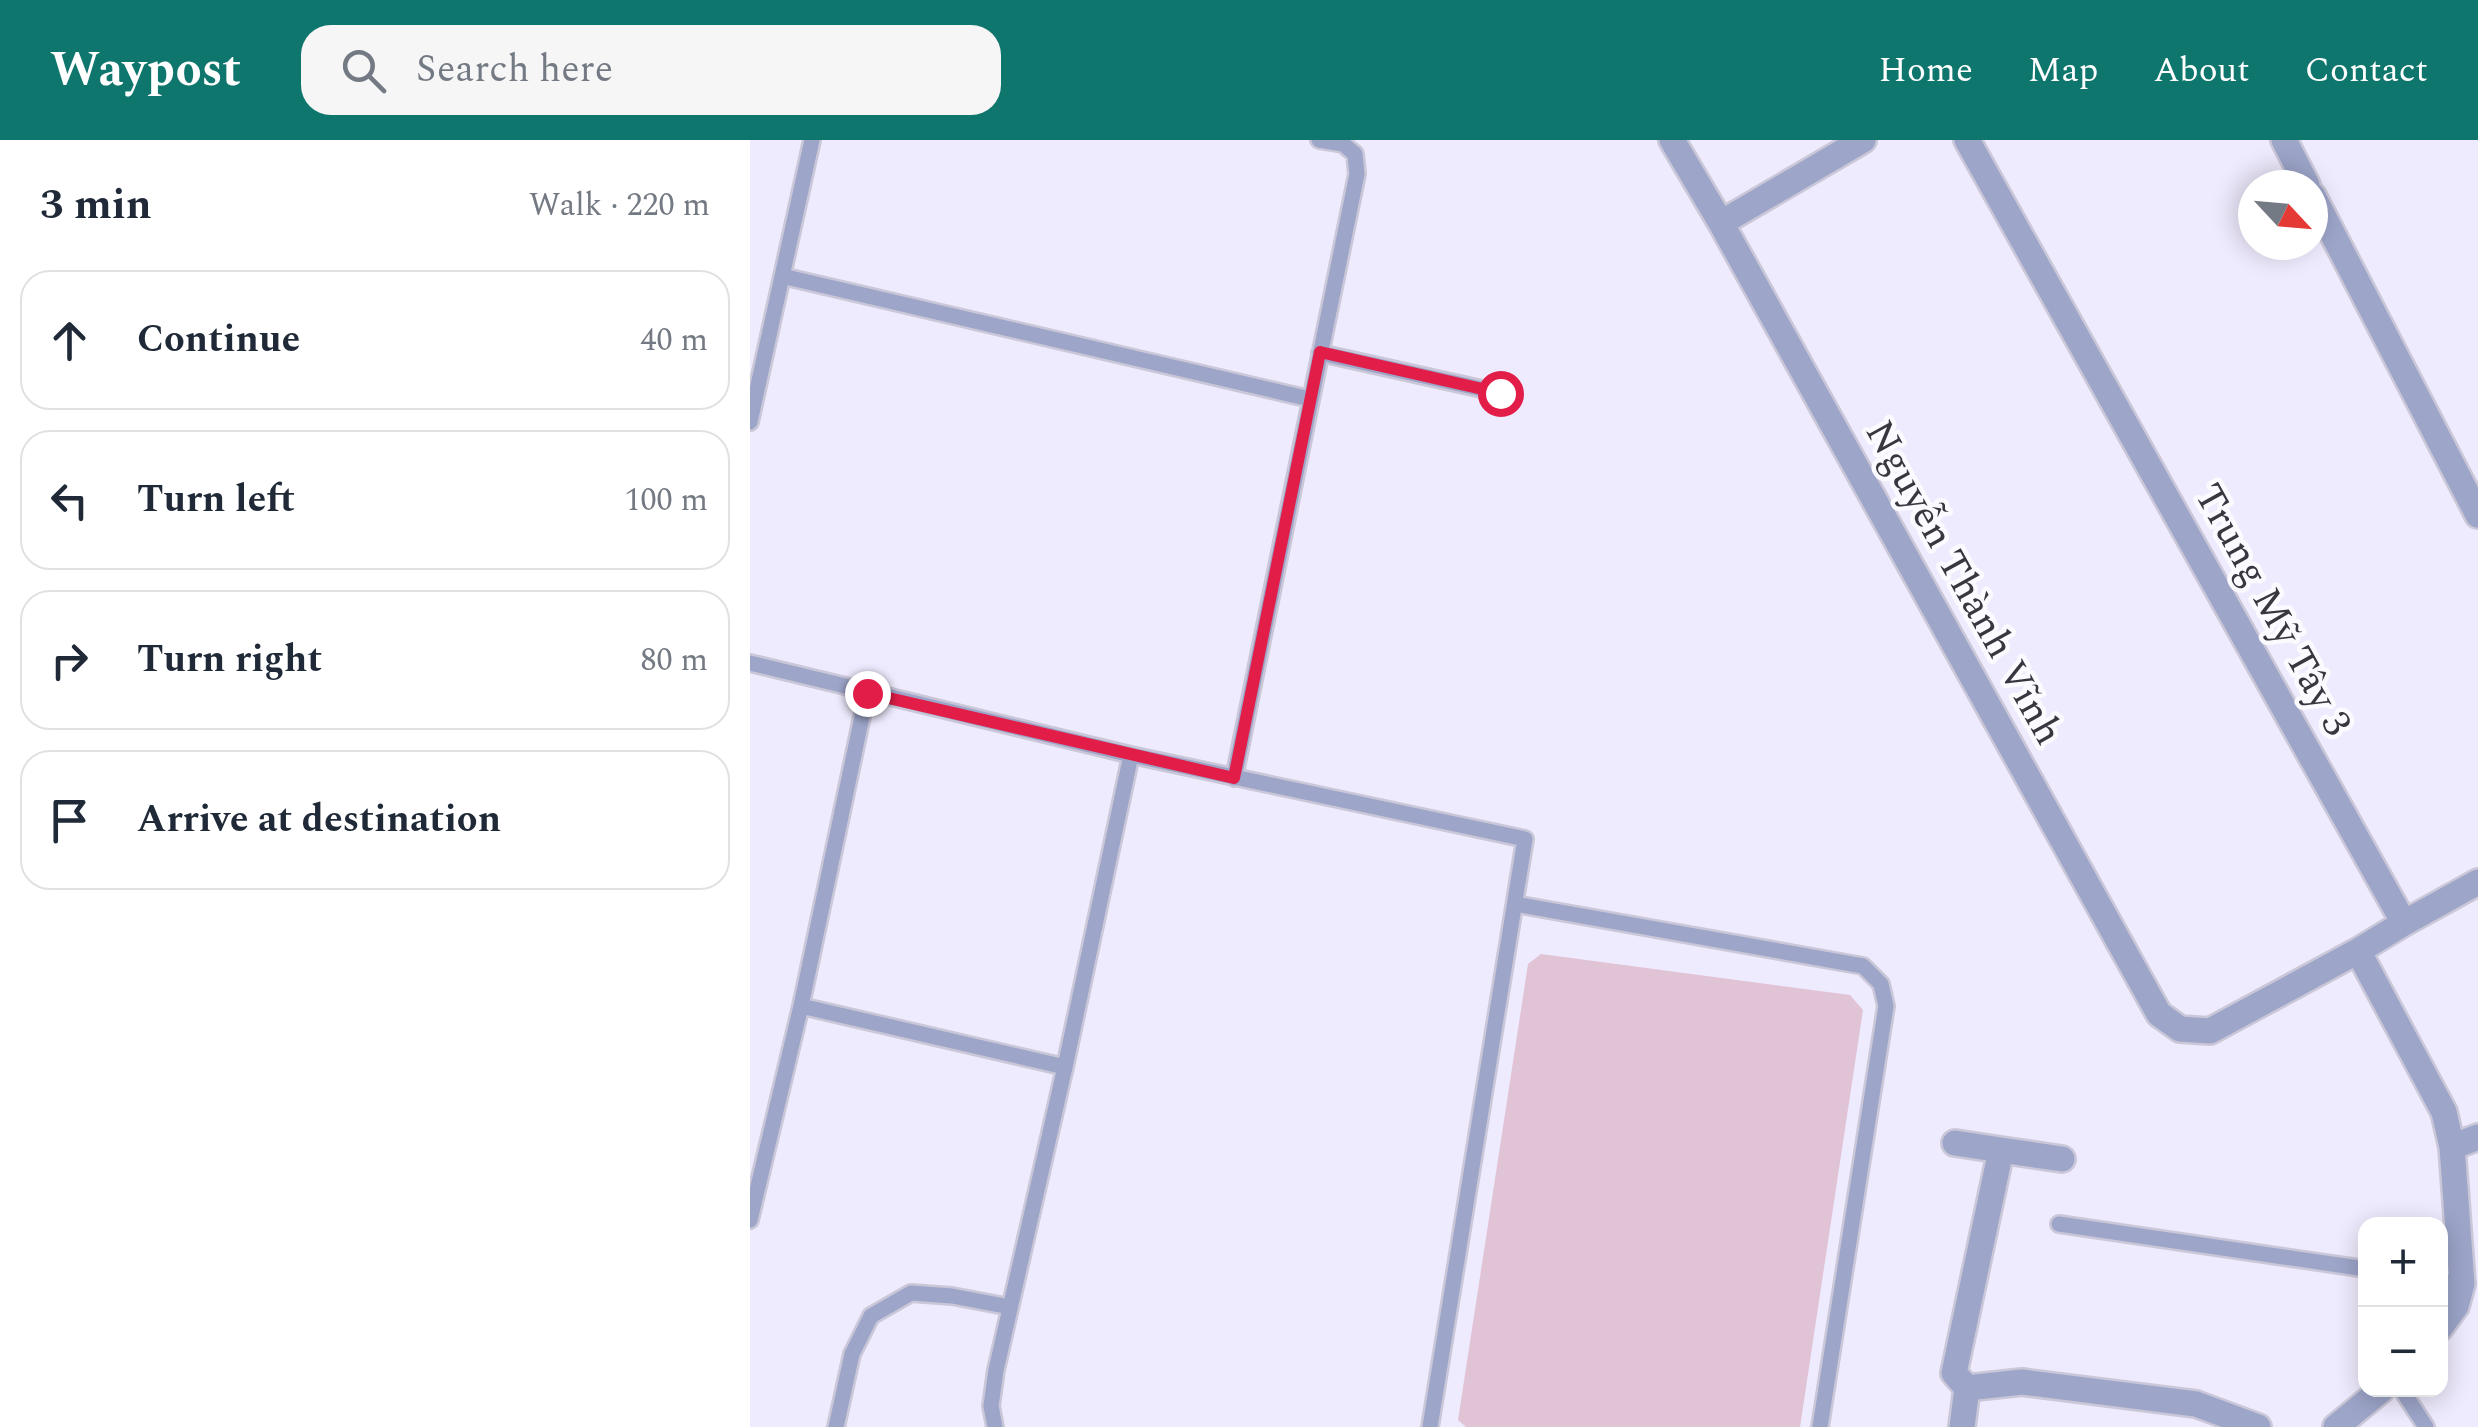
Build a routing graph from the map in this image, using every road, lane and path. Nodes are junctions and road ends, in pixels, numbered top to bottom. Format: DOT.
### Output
graph roads {
  1 [pos="812,140"];
  2 [pos="1320,140"];
  3 [pos="1672,140"];
  4 [pos="1862,140"];
  5 [pos="1967,140"];
  6 [pos="2284,140"];
  7 [pos="2299,170"];
  8 [pos="1721,223"];
  9 [pos="2328,225"];
  10 [pos="782,276"];
  11 [pos="1320,352"];
  12 [pos="1500,393"];
  13 [pos="1310,399"];
  14 [pos="750,422"];
  15 [pos="2478,515"];
  16 [pos="750,663"];
  17 [pos="867,693"];
  18 [pos="1130,755"];
  19 [pos="1234,778"];
  20 [pos="2478,882"];
  21 [pos="1515,904"];
  22 [pos="2404,923"];
  23 [pos="2358,951"];
  24 [pos="801,1006"];
  25 [pos="1065,1067"];
  26 [pos="2478,1138"];
  27 [pos="1955,1144"];
  28 [pos="2452,1147"];
  29 [pos="2001,1150"];
  30 [pos="2062,1159"];
  31 [pos="750,1220"];
  32 [pos="2059,1224"];
  33 [pos="2358,1269"];
  34 [pos="2459,1294"];
  35 [pos="1010,1307"];
  36 [pos="1967,1388"];
  37 [pos="2372,1397"];
  38 [pos="2407,1397"];
  39 [pos="836,1427"];
  40 [pos="996,1427"];
  41 [pos="1430,1427"];
  42 [pos="1820,1427"];
  43 [pos="1962,1427"];
  44 [pos="2258,1427"];
  45 [pos="2336,1427"];
  46 [pos="2426,1427"];
  1 -- 10 [label="lane"];
  2 -- 11 [label="lane"];
  3 -- 8 [label="street, Nguyễn Thành Vĩnh"];
  4 -- 8 [label="street"];
  5 -- 22 [label="street, Trung Mỹ Tây 3"];
  6 -- 7 [label="street"];
  8 -- 23 [label="street, Nguyễn Thành Vĩnh"];
  9 -- 15 [label="street"];
  10 -- 13 [label="lane"];
  10 -- 14 [label="lane"];
  11 -- 12 [label="lane"];
  11 -- 13 [label="lane"];
  13 -- 19 [label="lane"];
  16 -- 17 [label="lane"];
  17 -- 18 [label="lane"];
  17 -- 24 [label="lane"];
  18 -- 19 [label="lane"];
  18 -- 25 [label="lane"];
  19 -- 21 [label="lane"];
  20 -- 22 [label="street"];
  21 -- 41 [label="lane"];
  21 -- 42 [label="lane"];
  22 -- 23 [label="street"];
  23 -- 28 [label="street"];
  24 -- 25 [label="lane"];
  24 -- 31 [label="lane"];
  25 -- 35 [label="lane"];
  26 -- 28 [label="street"];
  27 -- 29 [label="street"];
  28 -- 34 [label="street"];
  29 -- 30 [label="street"];
  29 -- 36 [label="street"];
  32 -- 33 [label="lane"];
  35 -- 39 [label="lane"];
  35 -- 40 [label="lane"];
  36 -- 43 [label="street"];
  36 -- 44 [label="street"];
  37 -- 45 [label="street"];
  38 -- 46 [label="lane"];
}
